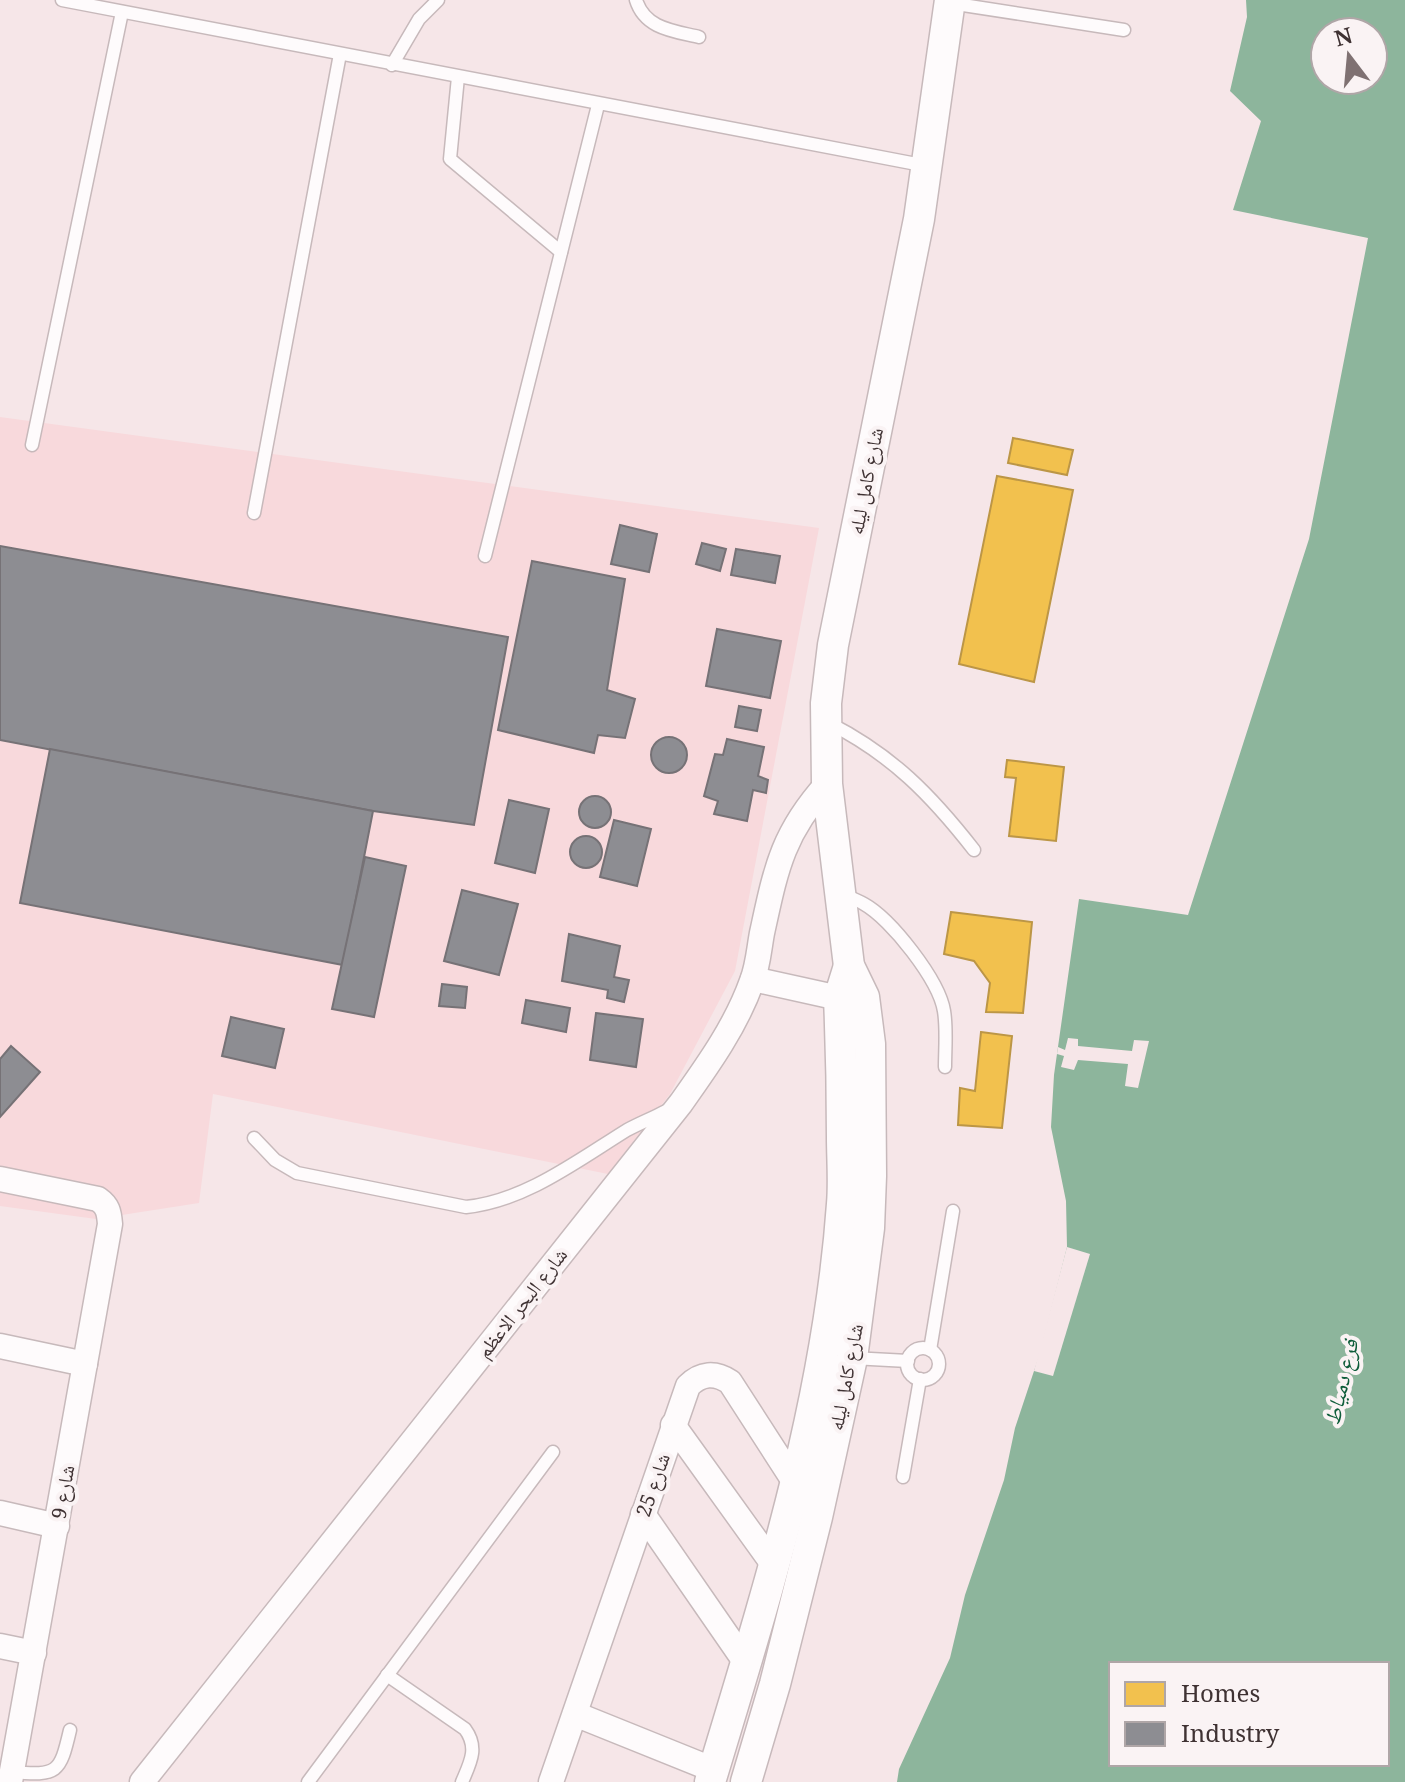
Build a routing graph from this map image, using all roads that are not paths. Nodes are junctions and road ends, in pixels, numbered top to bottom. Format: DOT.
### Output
graph roads {
  1 [pos="62,0"];
  2 [pos="438,0"];
  3 [pos="636,0"];
  4 [pos="950,1"];
  5 [pos="122,12"];
  6 [pos="1124,30"];
  7 [pos="699,37"];
  8 [pos="340,54"];
  9 [pos="392,65"];
  10 [pos="458,77"];
  11 [pos="598,105"];
  12 [pos="927,166"];
  13 [pos="561,252"];
  14 [pos="32,445"];
  15 [pos="254,513"];
  16 [pos="485,556"];
  17 [pos="827,721"];
  18 [pos="827,784"];
  19 [pos="974,850"];
  20 [pos="840,893"];
  21 [pos="753,979"];
  22 [pos="852,997"];
  23 [pos="945,1067"];
  24 [pos="681,1103"];
  25 [pos="254,1138"];
  26 [pos="0,1179"];
  27 [pos="953,1211"];
  28 [pos="0,1346"];
  29 [pos="930,1350"];
  30 [pos="837,1357"];
  31 [pos="908,1361"];
  32 [pos="85,1364"];
  33 [pos="920,1379"];
  34 [pos="673,1425"];
  35 [pos="553,1452"];
  36 [pos="903,1477"];
  37 [pos="796,1484"];
  38 [pos="0,1513"];
  39 [pos="643,1514"];
  40 [pos="817,1517"];
  41 [pos="57,1526"];
  42 [pos="775,1567"];
  43 [pos="0,1646"];
  44 [pos="34,1653"];
  45 [pos="746,1663"];
  46 [pos="387,1675"];
  47 [pos="575,1714"];
  48 [pos="70,1730"];
  49 [pos="712,1776"];
  50 [pos="11,1777"];
  51 [pos="555,1781"];
  52 [pos="142,1782"];
  53 [pos="308,1782"];
  54 [pos="462,1782"];
  55 [pos="746,1782"];
  1 -- 5 [label="lane"];
  2 -- 9 [label="lane"];
  3 -- 7 [label="lane"];
  4 -- 6 [label="lane"];
  4 -- 12 [label="street, شارع كامل ليله"];
  5 -- 8 [label="lane"];
  5 -- 14 [label="lane"];
  8 -- 9 [label="lane"];
  8 -- 15 [label="lane"];
  9 -- 10 [label="lane"];
  10 -- 11 [label="lane"];
  10 -- 13 [label="lane"];
  11 -- 12 [label="lane"];
  11 -- 13 [label="lane"];
  12 -- 17 [label="street, شارع كامل ليله"];
  13 -- 16 [label="lane"];
  17 -- 18 [label="street, شارع كامل ليله"];
  17 -- 19 [label="lane"];
  18 -- 20 [label="street, شارع كامل ليله"];
  18 -- 21 [label="street, شارع البحر الاعظم"];
  20 -- 22 [label="street, شارع كامل ليله"];
  20 -- 23 [label="lane"];
  21 -- 22 [label="street"];
  21 -- 24 [label="street, شارع البحر الاعظم"];
  22 -- 30 [label="street, شارع كامل ليله"];
  24 -- 25 [label="lane"];
  24 -- 52 [label="street, شارع البحر الاعظم"];
  26 -- 32 [label="street, شارع 9"];
  27 -- 29 [label="lane"];
  28 -- 32 [label="street"];
  29 -- 31 [label="lane"];
  29 -- 33 [label="lane"];
  30 -- 31 [label="lane"];
  30 -- 37 [label="street, شارع كامل ليله"];
  30 -- 40 [label="street, شارع كامل ليله"];
  31 -- 33 [label="lane"];
  32 -- 41 [label="street, شارع 9"];
  33 -- 36 [label="lane"];
  34 -- 37 [label="street, شارع 25"];
  34 -- 39 [label="street, شارع 25"];
  34 -- 42 [label="street"];
  35 -- 46 [label="lane"];
  37 -- 40 [label="street, شارع 25"];
  37 -- 42 [label="street, شارع كامل ليله"];
  38 -- 41 [label="street"];
  39 -- 45 [label="street"];
  39 -- 47 [label="street, شارع 25"];
  40 -- 55 [label="street, شارع كامل ليله"];
  41 -- 44 [label="street, شارع 9"];
  42 -- 45 [label="street, شارع كامل ليله"];
  43 -- 44 [label="street"];
  44 -- 50 [label="street, شارع 9"];
  45 -- 49 [label="street, شارع كامل ليله"];
  46 -- 53 [label="lane"];
  46 -- 54 [label="lane"];
  47 -- 49 [label="street"];
  47 -- 51 [label="street, شارع 25"];
  48 -- 50 [label="lane"];
}
